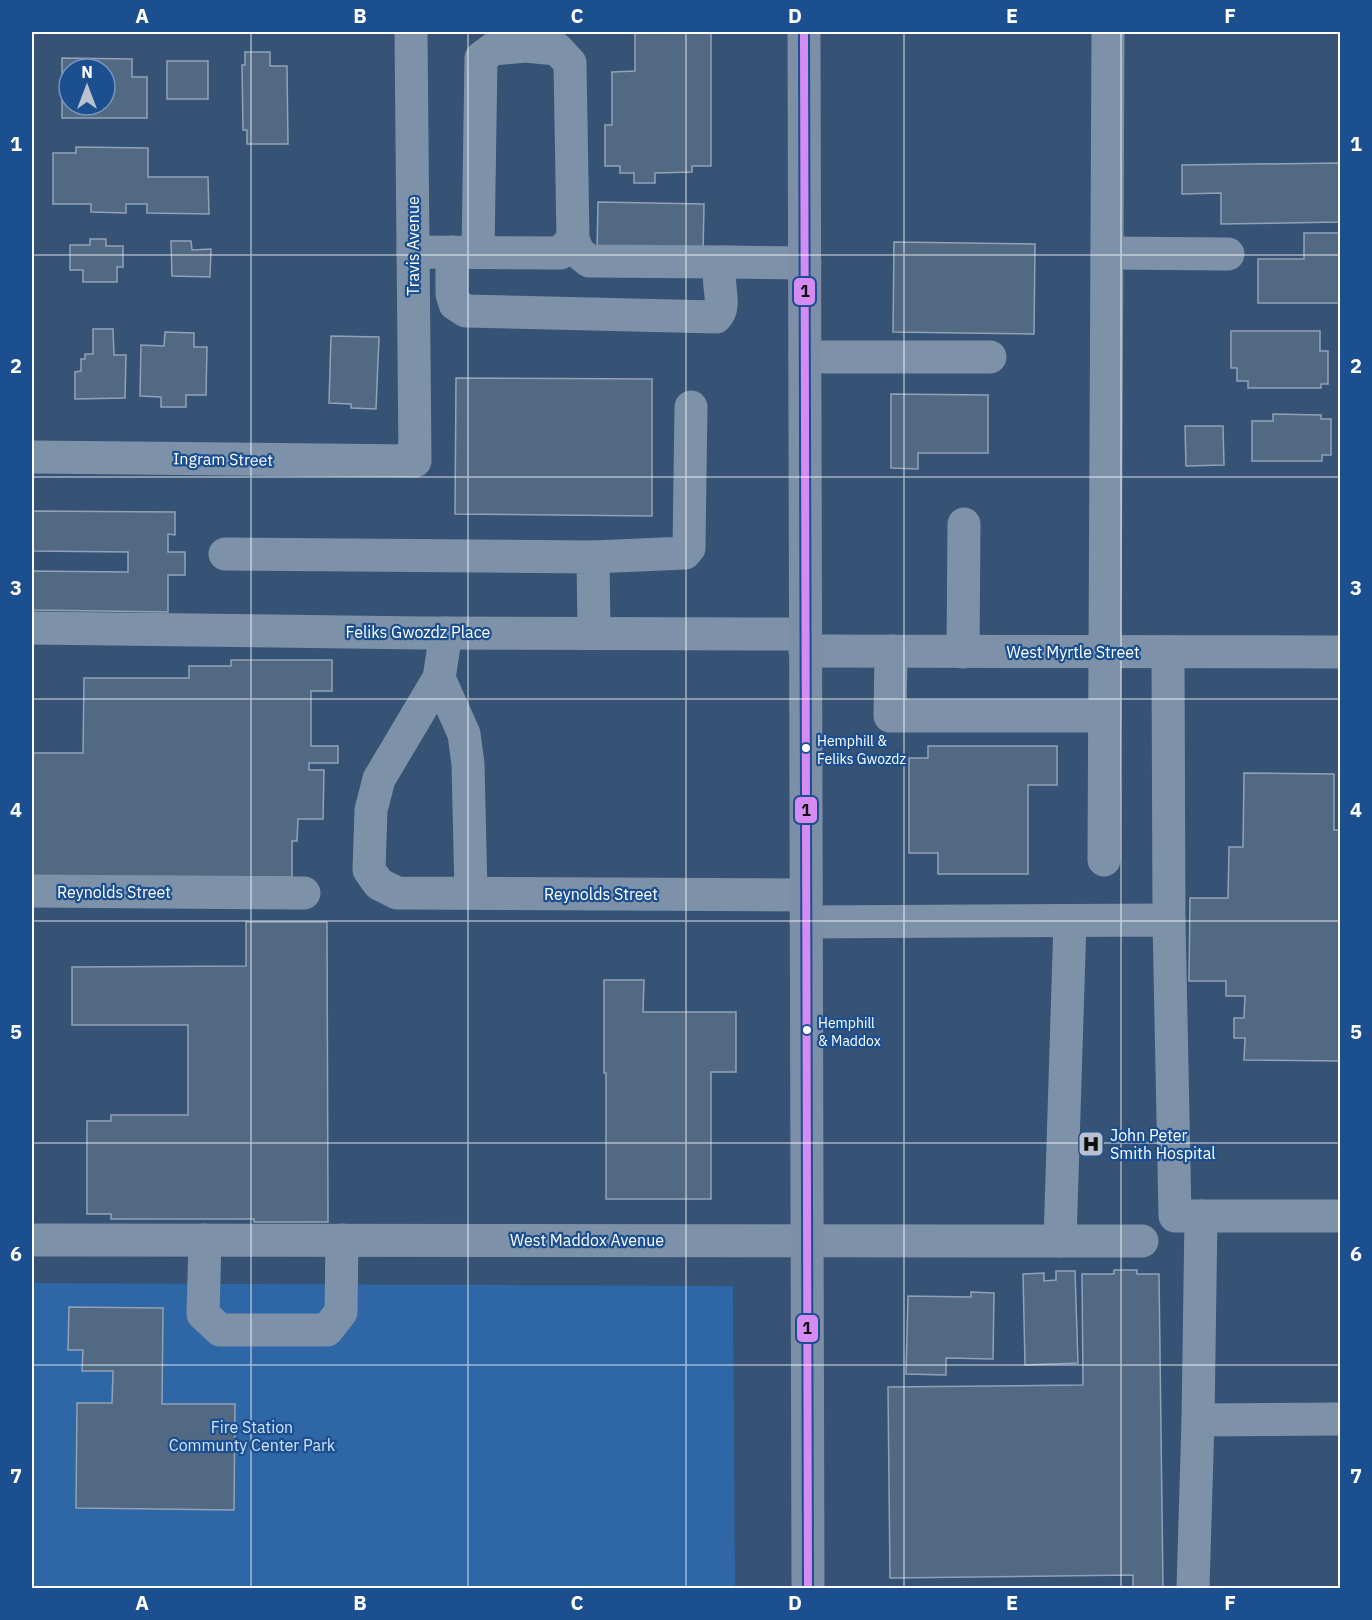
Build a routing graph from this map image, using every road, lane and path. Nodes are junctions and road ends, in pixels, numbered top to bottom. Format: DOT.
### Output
graph roads {
  1 [pos="411,32"];
  2 [pos="804,32"];
  3 [pos="1108,32"];
  4 [pos="573,239"];
  5 [pos="413,252"];
  6 [pos="465,252"];
  7 [pos="1107,253"];
  8 [pos="1228,254"];
  9 [pos="726,262"];
  10 [pos="804,263"];
  11 [pos="804,357"];
  12 [pos="990,357"];
  13 [pos="691,407"];
  14 [pos="32,457"];
  15 [pos="415,461"];
  16 [pos="964,525"];
  17 [pos="225,554"];
  18 [pos="593,557"];
  19 [pos="32,628"];
  20 [pos="594,632"];
  21 [pos="446,633"];
  22 [pos="806,643"];
  23 [pos="891,651"];
  24 [pos="963,651"];
  25 [pos="1104,652"];
  26 [pos="1168,652"];
  27 [pos="1341,652"];
  28 [pos="439,678"];
  29 [pos="1104,716"];
  30 [pos="1104,860"];
  31 [pos="32,891"];
  32 [pos="304,893"];
  33 [pos="471,893"];
  34 [pos="806,908"];
  35 [pos="1168,920"];
  36 [pos="1070,921"];
  37 [pos="1201,1216"];
  38 [pos="1341,1216"];
  39 [pos="32,1240"];
  40 [pos="205,1240"];
  41 [pos="342,1240"];
  42 [pos="807,1241"];
  43 [pos="1060,1241"];
  44 [pos="1142,1241"];
  45 [pos="1341,1419"];
  46 [pos="1198,1420"];
  47 [pos="808,1588"];
  48 [pos="1193,1588"];
  1 -- 5 [label="street, Travis Avenue"];
  2 -- 10 [label="main road"];
  3 -- 7 [label="street"];
  4 -- 6 [label="street"];
  4 -- 6 [label="street"];
  4 -- 9 [label="street"];
  5 -- 6 [label="street"];
  5 -- 15 [label="street, Travis Avenue"];
  6 -- 9 [label="street"];
  7 -- 8 [label="street"];
  7 -- 25 [label="street"];
  9 -- 10 [label="street"];
  10 -- 11 [label="main road"];
  11 -- 12 [label="street"];
  11 -- 22 [label="main road"];
  13 -- 18 [label="street"];
  14 -- 15 [label="street, Ingram Street"];
  16 -- 24 [label="street"];
  17 -- 18 [label="street"];
  18 -- 20 [label="street"];
  19 -- 21 [label="street, Feliks Gwozdz Place"];
  20 -- 21 [label="street, Feliks Gwozdz Place"];
  20 -- 22 [label="street, Feliks Gwozdz Place"];
  21 -- 28 [label="street"];
  22 -- 23 [label="street, West Myrtle Street"];
  22 -- 34 [label="main road"];
  23 -- 24 [label="street, West Myrtle Street"];
  23 -- 29 [label="street"];
  24 -- 25 [label="street, West Myrtle Street"];
  25 -- 26 [label="street, West Myrtle Street"];
  25 -- 29 [label="street"];
  26 -- 27 [label="street, West Myrtle Street"];
  26 -- 35 [label="street"];
  28 -- 33 [label="street"];
  28 -- 33 [label="street, Reynolds Street"];
  29 -- 30 [label="street"];
  31 -- 32 [label="street, Reynolds Street"];
  33 -- 34 [label="street, Reynolds Street"];
  34 -- 36 [label="street, Reynolds Street"];
  34 -- 42 [label="main road"];
  35 -- 36 [label="street, Reynolds Street"];
  35 -- 37 [label="street"];
  36 -- 43 [label="street"];
  37 -- 38 [label="street"];
  37 -- 46 [label="street"];
  39 -- 40 [label="street, West Maddox Avenue"];
  40 -- 41 [label="street, West Maddox Avenue"];
  40 -- 41 [label="street"];
  41 -- 42 [label="street, West Maddox Avenue"];
  42 -- 43 [label="street, West Maddox Avenue"];
  42 -- 47 [label="main road"];
  43 -- 44 [label="street, West Maddox Avenue"];
  45 -- 46 [label="street"];
  46 -- 48 [label="street"];
}
